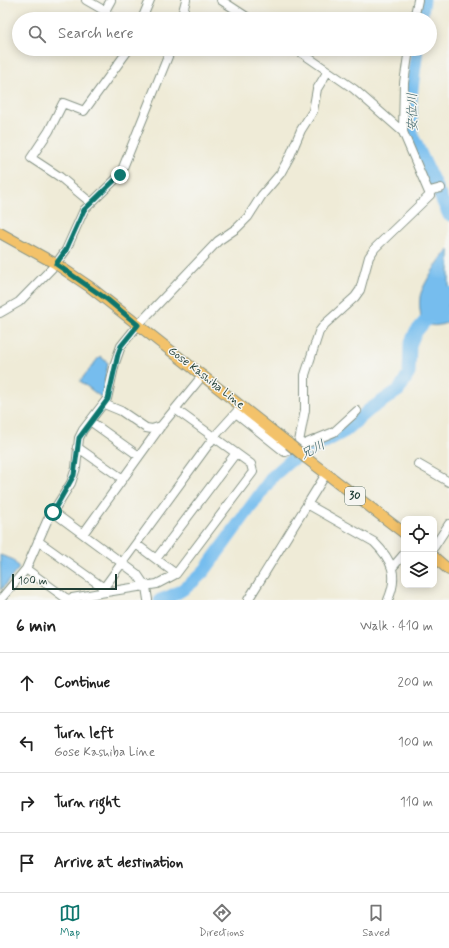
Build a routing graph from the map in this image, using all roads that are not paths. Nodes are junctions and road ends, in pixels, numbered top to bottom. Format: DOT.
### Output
graph roads {
  1 [pos="86,0"];
  2 [pos="111,0"];
  3 [pos="150,0"];
  4 [pos="186,0"];
  5 [pos="221,0"];
  6 [pos="418,0"];
  7 [pos="104,11"];
  8 [pos="145,12"];
  9 [pos="183,12"];
  10 [pos="239,12"];
  11 [pos="415,12"];
  12 [pos="124,56"];
  13 [pos="168,56"];
  14 [pos="306,56"];
  15 [pos="408,56"];
  16 [pos="328,71"];
  17 [pos="403,132"];
  18 [pos="441,188"];
  19 [pos="430,191"];
  20 [pos="90,202"];
  21 [pos="0,233"];
  22 [pos="56,264"];
  23 [pos="0,313"];
  24 [pos="138,325"];
  25 [pos="203,375"];
  26 [pos="104,404"];
  27 [pos="175,409"];
  28 [pos="239,410"];
  29 [pos="357,411"];
  30 [pos="90,421"];
  31 [pos="161,426"];
  32 [pos="214,437"];
  33 [pos="294,446"];
  34 [pos="77,447"];
  35 [pos="236,453"];
  36 [pos="139,456"];
  37 [pos="418,464"];
  38 [pos="326,474"];
  39 [pos="123,479"];
  40 [pos="449,482"];
  41 [pos="307,504"];
  42 [pos="53,512"];
  43 [pos="449,524"];
  44 [pos="401,531"];
  45 [pos="83,534"];
  46 [pos="38,540"];
  47 [pos="437,542"];
  48 [pos="136,544"];
  49 [pos="401,558"];
  50 [pos="156,559"];
  51 [pos="437,560"];
  52 [pos="123,563"];
  53 [pos="392,568"];
  54 [pos="26,569"];
  55 [pos="449,570"];
  56 [pos="176,574"];
  57 [pos="102,591"];
  58 [pos="147,593"];
  59 [pos="0,600"];
  60 [pos="248,600"];
  61 [pos="389,600"];
  1 -- 7 [label="street"];
  2 -- 7 [label="street"];
  3 -- 8 [label="street"];
  4 -- 9 [label="street"];
  5 -- 10 [label="street"];
  6 -- 11 [label="street"];
  12 -- 20 [label="street"];
  13 -- 20 [label="street"];
  14 -- 16 [label="street"];
  15 -- 17 [label="street"];
  16 -- 17 [label="street"];
  16 -- 24 [label="street"];
  17 -- 19 [label="street"];
  18 -- 19 [label="street"];
  19 -- 33 [label="street"];
  20 -- 22 [label="street"];
  21 -- 22 [label="main road, Gose Kashiba Line / 30"];
  22 -- 23 [label="street"];
  22 -- 24 [label="main road, Gose Kashiba Line / 30"];
  24 -- 25 [label="main road, Gose Kashiba Line / 30"];
  24 -- 26 [label="street"];
  25 -- 27 [label="street"];
  25 -- 28 [label="main road, Gose Kashiba Line / 30"];
  26 -- 30 [label="street"];
  26 -- 31 [label="street"];
  27 -- 31 [label="street"];
  27 -- 32 [label="street"];
  28 -- 32 [label="street"];
  28 -- 33 [label="main road, Gose Kashiba Line / 30"];
  29 -- 33 [label="street"];
  30 -- 34 [label="street"];
  30 -- 36 [label="street"];
  31 -- 36 [label="street"];
  32 -- 35 [label="street"];
  32 -- 48 [label="street"];
  33 -- 38 [label="main road, Gose Kashiba Line / 30, bridge"];
  34 -- 39 [label="street"];
  34 -- 42 [label="street"];
  35 -- 50 [label="street"];
  35 -- 56 [label="street"];
  36 -- 39 [label="street"];
  37 -- 40 [label="street"];
  38 -- 41 [label="street"];
  38 -- 44 [label="main road, Gose Kashiba Line / 30"];
  39 -- 45 [label="street"];
  41 -- 53 [label="street"];
  41 -- 60 [label="street"];
  42 -- 45 [label="street"];
  42 -- 46 [label="street"];
  43 -- 47 [label="street"];
  45 -- 52 [label="street"];
  46 -- 54 [label="street"];
  46 -- 57 [label="street"];
  48 -- 50 [label="street"];
  48 -- 52 [label="street"];
  49 -- 53 [label="street"];
  50 -- 56 [label="street"];
  51 -- 55 [label="main road"];
  52 -- 57 [label="street"];
  52 -- 58 [label="street"];
  53 -- 61 [label="street"];
  54 -- 57 [label="street"];
  54 -- 59 [label="street"];
  56 -- 58 [label="street"];
  57 -- 58 [label="street"];
}
